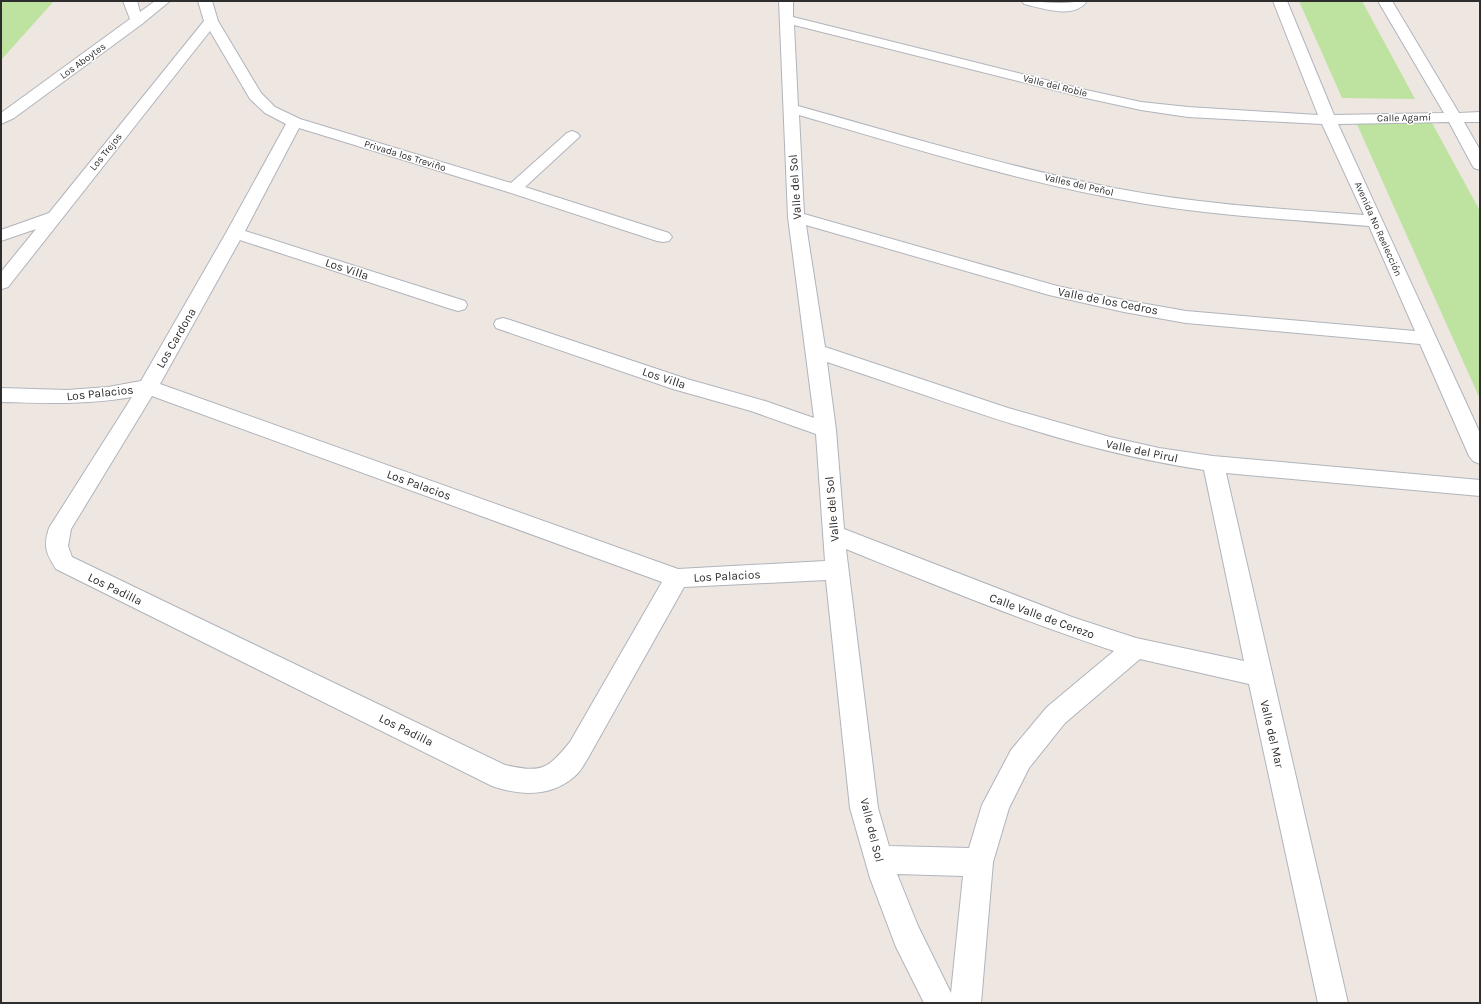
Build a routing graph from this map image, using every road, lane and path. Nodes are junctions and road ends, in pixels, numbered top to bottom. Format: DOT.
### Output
graph roads {
  1 [pos="130,1"];
  2 [pos="164,1"];
  3 [pos="204,1"];
  4 [pos="1029,1"];
  5 [pos="1080,1"];
  6 [pos="1280,1"];
  7 [pos="1385,1"];
  8 [pos="786,10"];
  9 [pos="137,21"];
  10 [pos="212,21"];
  11 [pos="790,108"];
  12 [pos="1454,117"];
  13 [pos="1480,117"];
  14 [pos="1,119"];
  15 [pos="1328,120"];
  16 [pos="295,122"];
  17 [pos="572,136"];
  18 [pos="1480,164"];
  19 [pos="514,189"];
  20 [pos="54,217"];
  21 [pos="796,217"];
  22 [pos="1375,221"];
  23 [pos="235,234"];
  24 [pos="1,236"];
  25 [pos="663,237"];
  26 [pos="2,284"];
  27 [pos="458,305"];
  28 [pos="503,324"];
  29 [pos="1428,338"];
  30 [pos="816,350"];
  31 [pos="148,387"];
  32 [pos="1,395"];
  33 [pos="826,430"];
  34 [pos="1480,456"];
  35 [pos="1213,464"];
  36 [pos="1480,488"];
  37 [pos="833,534"];
  38 [pos="56,552"];
  39 [pos="838,570"];
  40 [pos="677,578"];
  41 [pos="1136,648"];
  42 [pos="1259,675"];
  43 [pos="879,860"];
  44 [pos="979,862"];
  45 [pos="940,1003"];
  46 [pos="966,1003"];
  47 [pos="1333,1003"];
  1 -- 9 [label="street"];
  2 -- 9 [label="street, Los Aboytes"];
  3 -- 10 [label="street, Privada los Treviño"];
  4 -- 5 [label="street"];
  6 -- 15 [label="street, Avenida No Reelección"];
  7 -- 12 [label="street"];
  8 -- 11 [label="street, Valle del Sol"];
  8 -- 15 [label="street, Valle del Roble"];
  9 -- 14 [label="street, Los Aboytes"];
  10 -- 16 [label="street, Privada los Treviño"];
  10 -- 20 [label="street, Los Trejos"];
  11 -- 21 [label="street, Valle del Sol"];
  11 -- 22 [label="street, Valles del Peñol"];
  12 -- 13 [label="street, Calle Agamí"];
  12 -- 15 [label="street, Calle Agamí"];
  12 -- 18 [label="street"];
  15 -- 22 [label="street, Avenida No Reelección"];
  16 -- 19 [label="street, Privada los Treviño"];
  16 -- 23 [label="street, Los Cardona"];
  17 -- 19 [label="street"];
  19 -- 25 [label="street, Privada los Treviño"];
  20 -- 24 [label="street"];
  20 -- 26 [label="street, Los Trejos"];
  21 -- 29 [label="street, Valle de los Cedros"];
  21 -- 30 [label="street, Valle del Sol"];
  22 -- 29 [label="street, Avenida No Reelección"];
  23 -- 27 [label="street, Los Villa"];
  23 -- 31 [label="street, Los Cardona"];
  28 -- 33 [label="street, Los Villa"];
  29 -- 34 [label="street, Avenida No Reelección"];
  30 -- 33 [label="street, Valle del Sol"];
  30 -- 35 [label="street, Valle del Pirul"];
  31 -- 32 [label="street, Los Palacios"];
  31 -- 38 [label="street, Los Cardona"];
  31 -- 40 [label="street, Los Palacios"];
  33 -- 37 [label="street, Valle del Sol"];
  35 -- 36 [label="street, Valle del Pirul"];
  35 -- 42 [label="street, Valle del Mar"];
  37 -- 39 [label="street, Valle del Sol"];
  37 -- 41 [label="street, Calle Valle de Cerezo"];
  38 -- 40 [label="street, Los Padilla"];
  39 -- 40 [label="street, Los Palacios"];
  39 -- 43 [label="street, Valle del Sol"];
  41 -- 42 [label="street, Calle Valle de Cerezo"];
  41 -- 44 [label="street"];
  42 -- 47 [label="street, Valle del Mar"];
  43 -- 44 [label="street"];
  43 -- 45 [label="street, Valle del Sol"];
  44 -- 46 [label="street"];
}
